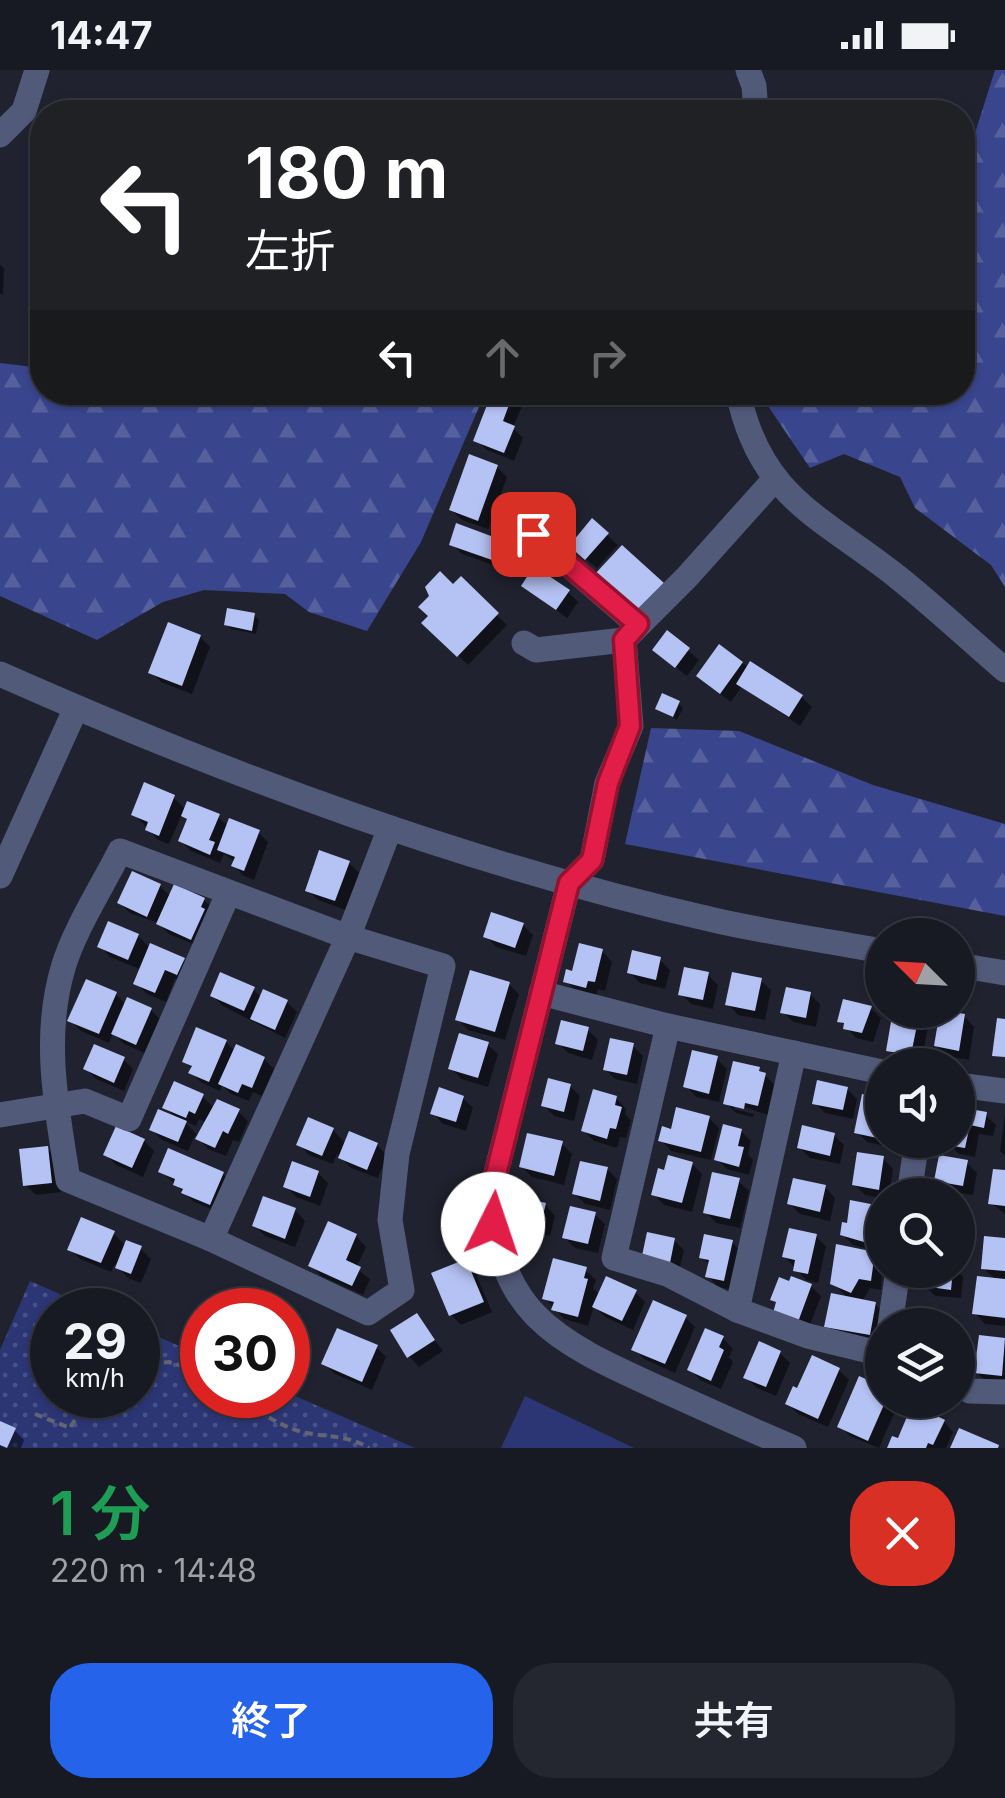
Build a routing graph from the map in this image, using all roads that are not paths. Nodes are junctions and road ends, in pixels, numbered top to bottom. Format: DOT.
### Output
graph roads {
  1 [pos="37,70"];
  2 [pos="748,70"];
  3 [pos="755,100"];
  4 [pos="0,135"];
  5 [pos="741,405"];
  6 [pos="774,480"];
  7 [pos="533,534"];
  8 [pos="631,632"];
  9 [pos="524,643"];
  10 [pos="1005,670"];
  11 [pos="0,674"];
  12 [pos="76,708"];
  13 [pos="390,828"];
  14 [pos="0,876"];
  15 [pos="569,883"];
  16 [pos="228,894"];
  17 [pos="348,938"];
  18 [pos="865,948"];
  19 [pos="975,967"];
  20 [pos="1005,973"];
  21 [pos="541,993"];
  22 [pos="668,1026"];
  23 [pos="794,1052"];
  24 [pos="865,1068"];
  25 [pos="975,1087"];
  26 [pos="1005,1091"];
  27 [pos="57,1107"];
  28 [pos="0,1114"];
  29 [pos="211,1239"];
  30 [pos="738,1310"];
  31 [pos="865,1350"];
  32 [pos="975,1391"];
  33 [pos="1005,1392"];
  34 [pos="764,1442"];
  35 [pos="794,1448"];
  1 -- 4 [label="street"];
  2 -- 3 [label="street"];
  5 -- 6 [label="street"];
  6 -- 8 [label="street"];
  6 -- 10 [label="street"];
  7 -- 8 [label="street"];
  8 -- 9 [label="street"];
  8 -- 15 [label="street"];
  11 -- 12 [label="street"];
  12 -- 13 [label="street"];
  12 -- 14 [label="street"];
  13 -- 15 [label="street"];
  13 -- 17 [label="street"];
  15 -- 18 [label="street"];
  15 -- 21 [label="street"];
  16 -- 17 [label="street"];
  16 -- 27 [label="street"];
  16 -- 27 [label="street"];
  17 -- 29 [label="street"];
  17 -- 29 [label="street"];
  19 -- 20 [label="street"];
  21 -- 22 [label="street"];
  21 -- 34 [label="street"];
  22 -- 23 [label="street"];
  22 -- 30 [label="street"];
  23 -- 24 [label="street"];
  23 -- 30 [label="street"];
  25 -- 26 [label="street"];
  27 -- 28 [label="street"];
  27 -- 29 [label="street"];
  30 -- 31 [label="street"];
  32 -- 33 [label="street"];
  34 -- 35 [label="street"];
}
